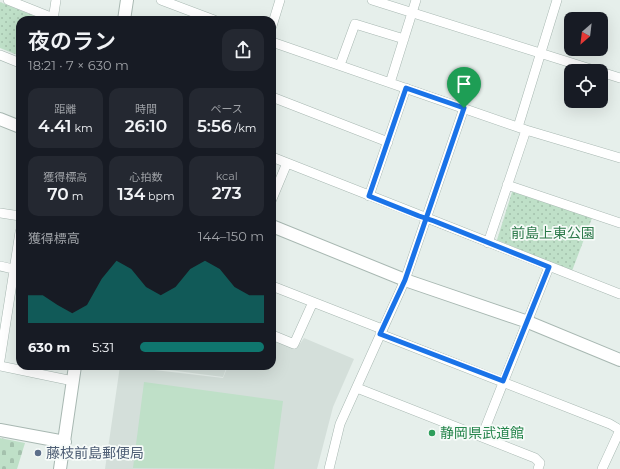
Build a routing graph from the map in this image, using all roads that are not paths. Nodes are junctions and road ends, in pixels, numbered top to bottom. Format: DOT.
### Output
graph roads {
  1 [pos="8,0"];
  2 [pos="56,0"];
  3 [pos="127,0"];
  4 [pos="161,0"];
  5 [pos="280,0"];
  6 [pos="372,0"];
  7 [pos="416,0"];
  8 [pos="557,0"];
  9 [pos="412,12"];
  10 [pos="46,16"];
  11 [pos="53,16"];
  12 [pos="125,16"];
  13 [pos="198,16"];
  14 [pos="275,16"];
  15 [pos="404,39"];
  16 [pos="276,43"];
  17 [pos="540,53"];
  18 [pos="0,55"];
  19 [pos="16,61"];
  20 [pos="575,64"];
  21 [pos="340,65"];
  22 [pos="608,74"];
  23 [pos="620,78"];
  24 [pos="390,82"];
  25 [pos="406,88"];
  26 [pos="276,99"];
  27 [pos="464,108"];
  28 [pos="0,119"];
  29 [pos="16,125"];
  30 [pos="522,128"];
  31 [pos="388,142"];
  32 [pos="620,158"];
  33 [pos="276,159"];
  34 [pos="287,163"];
  35 [pos="507,185"];
  36 [pos="276,189"];
  37 [pos="369,196"];
  38 [pos="0,212"];
  39 [pos="16,215"];
  40 [pos="426,218"];
  41 [pos="620,223"];
  42 [pos="276,228"];
  43 [pos="488,243"];
  44 [pos="16,257"];
  45 [pos="0,266"];
  46 [pos="549,267"];
  47 [pos="14,269"];
  48 [pos="405,280"];
  49 [pos="276,288"];
  50 [pos="620,294"];
  51 [pos="313,302"];
  52 [pos="3,317"];
  53 [pos="528,322"];
  54 [pos="381,332"];
  55 [pos="276,337"];
  56 [pos="0,360"];
  57 [pos="620,360"];
  58 [pos="0,366"];
  59 [pos="16,369"];
  60 [pos="19,370"];
  61 [pos="74,370"];
  62 [pos="73,381"];
  63 [pos="503,381"];
  64 [pos="357,388"];
  65 [pos="0,430"];
  66 [pos="482,436"];
  67 [pos="64,442"];
  68 [pos="60,469"];
  69 [pos="329,469"];
  70 [pos="538,469"];
  71 [pos="602,469"];
  1 -- 10 [label="street"];
  2 -- 11 [label="street"];
  3 -- 12 [label="street"];
  4 -- 13 [label="street"];
  5 -- 14 [label="street"];
  6 -- 9 [label="street"];
  7 -- 9 [label="street"];
  8 -- 17 [label="street"];
  9 -- 15 [label="street"];
  9 -- 17 [label="street"];
  15 -- 21 [label="street"];
  15 -- 24 [label="street"];
  16 -- 21 [label="street"];
  17 -- 20 [label="street"];
  17 -- 30 [label="street"];
  18 -- 19 [label="street"];
  21 -- 24 [label="street"];
  22 -- 23 [label="street"];
  24 -- 25 [label="street"];
  25 -- 27 [label="street"];
  25 -- 31 [label="street"];
  26 -- 31 [label="street"];
  27 -- 30 [label="street"];
  27 -- 40 [label="street"];
  28 -- 29 [label="street"];
  30 -- 32 [label="street"];
  30 -- 35 [label="street"];
  31 -- 37 [label="street"];
  33 -- 34 [label="street"];
  34 -- 36 [label="street"];
  34 -- 37 [label="street"];
  35 -- 41 [label="street"];
  35 -- 43 [label="street"];
  37 -- 40 [label="street"];
  38 -- 39 [label="street"];
  40 -- 43 [label="street"];
  40 -- 48 [label="street"];
  42 -- 48 [label="street"];
  43 -- 46 [label="street"];
  44 -- 47 [label="street"];
  45 -- 47 [label="street"];
  46 -- 50 [label="street"];
  46 -- 53 [label="street"];
  47 -- 52 [label="street"];
  48 -- 53 [label="street"];
  48 -- 54 [label="street"];
  49 -- 51 [label="street"];
  51 -- 54 [label="street"];
  51 -- 55 [label="street"];
  52 -- 56 [label="street"];
  53 -- 57 [label="street"];
  53 -- 63 [label="street"];
  54 -- 63 [label="street"];
  54 -- 64 [label="street"];
  58 -- 59 [label="street"];
  60 -- 62 [label="street"];
  61 -- 62 [label="street"];
  62 -- 67 [label="street"];
  63 -- 66 [label="street"];
  63 -- 71 [label="street"];
  64 -- 66 [label="street"];
  64 -- 69 [label="street"];
  65 -- 67 [label="street"];
  66 -- 70 [label="street"];
  67 -- 68 [label="street"];
}
